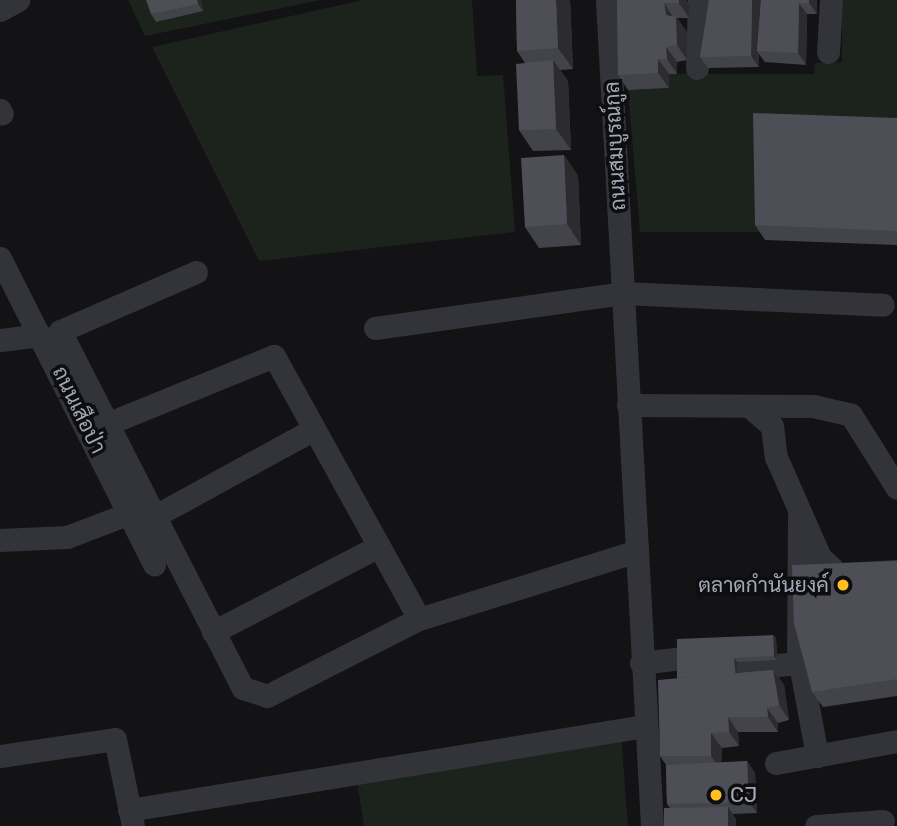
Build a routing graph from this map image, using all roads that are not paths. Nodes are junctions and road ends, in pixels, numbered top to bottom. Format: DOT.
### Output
graph roads {
  1 [pos="18,0"];
  2 [pos="607,0"];
  3 [pos="699,0"];
  4 [pos="831,0"];
  5 [pos="0,10"];
  6 [pos="828,52"];
  7 [pos="697,68"];
  8 [pos="0,258"];
  9 [pos="196,272"];
  10 [pos="623,293"];
  11 [pos="883,305"];
  12 [pos="375,328"];
  13 [pos="41,335"];
  14 [pos="0,340"];
  15 [pos="628,405"];
  16 [pos="749,406"];
  17 [pos="792,406"];
  18 [pos="107,424"];
  19 [pos="314,429"];
  20 [pos="773,433"];
  21 [pos="897,488"];
  22 [pos="130,513"];
  23 [pos="155,516"];
  24 [pos="799,517"];
  25 [pos="0,540"];
  26 [pos="379,547"];
  27 [pos="635,552"];
  28 [pos="154,564"];
  29 [pos="897,571"];
  30 [pos="419,619"];
  31 [pos="213,632"];
  32 [pos="791,657"];
  33 [pos="680,666"];
  34 [pos="737,669"];
  35 [pos="642,670"];
  36 [pos="645,726"];
  37 [pos="897,741"];
  38 [pos="0,756"];
  39 [pos="817,756"];
  40 [pos="776,763"];
  41 [pos="131,818"];
  42 [pos="883,821"];
  43 [pos="652,826"];
  44 [pos="816,826"];
  1 -- 5 [label="street"];
  2 -- 10 [label="street, ถนนสมบูรณ์กูล"];
  3 -- 7 [label="street"];
  4 -- 6 [label="street"];
  8 -- 13 [label="street, ถนนเสือป่า"];
  9 -- 18 [label="street"];
  10 -- 11 [label="street"];
  10 -- 12 [label="street"];
  10 -- 15 [label="street, ถนนสมบูรณ์กูล"];
  13 -- 14 [label="street"];
  13 -- 22 [label="street, ถนนเสือป่า"];
  15 -- 16 [label="street"];
  15 -- 27 [label="street, ถนนสมบูรณ์กูล"];
  16 -- 17 [label="street"];
  16 -- 20 [label="street"];
  17 -- 20 [label="street"];
  17 -- 21 [label="street"];
  18 -- 19 [label="street"];
  18 -- 23 [label="street"];
  19 -- 23 [label="street"];
  19 -- 26 [label="street"];
  20 -- 24 [label="street"];
  22 -- 25 [label="street"];
  22 -- 28 [label="street, ถนนเสือป่า"];
  23 -- 31 [label="street"];
  24 -- 29 [label="street"];
  24 -- 32 [label="street"];
  26 -- 30 [label="street"];
  26 -- 31 [label="street"];
  27 -- 30 [label="street"];
  27 -- 35 [label="street, ถนนสมบูรณ์กูล"];
  30 -- 31 [label="street"];
  32 -- 34 [label="street"];
  32 -- 39 [label="street"];
  33 -- 35 [label="street"];
  35 -- 36 [label="street, ถนนสมบูรณ์กูล"];
  36 -- 41 [label="street"];
  36 -- 43 [label="street, ถนนสมบูรณ์กูล"];
  37 -- 39 [label="street"];
  38 -- 41 [label="street"];
  39 -- 40 [label="street"];
  42 -- 44 [label="street"];
}
